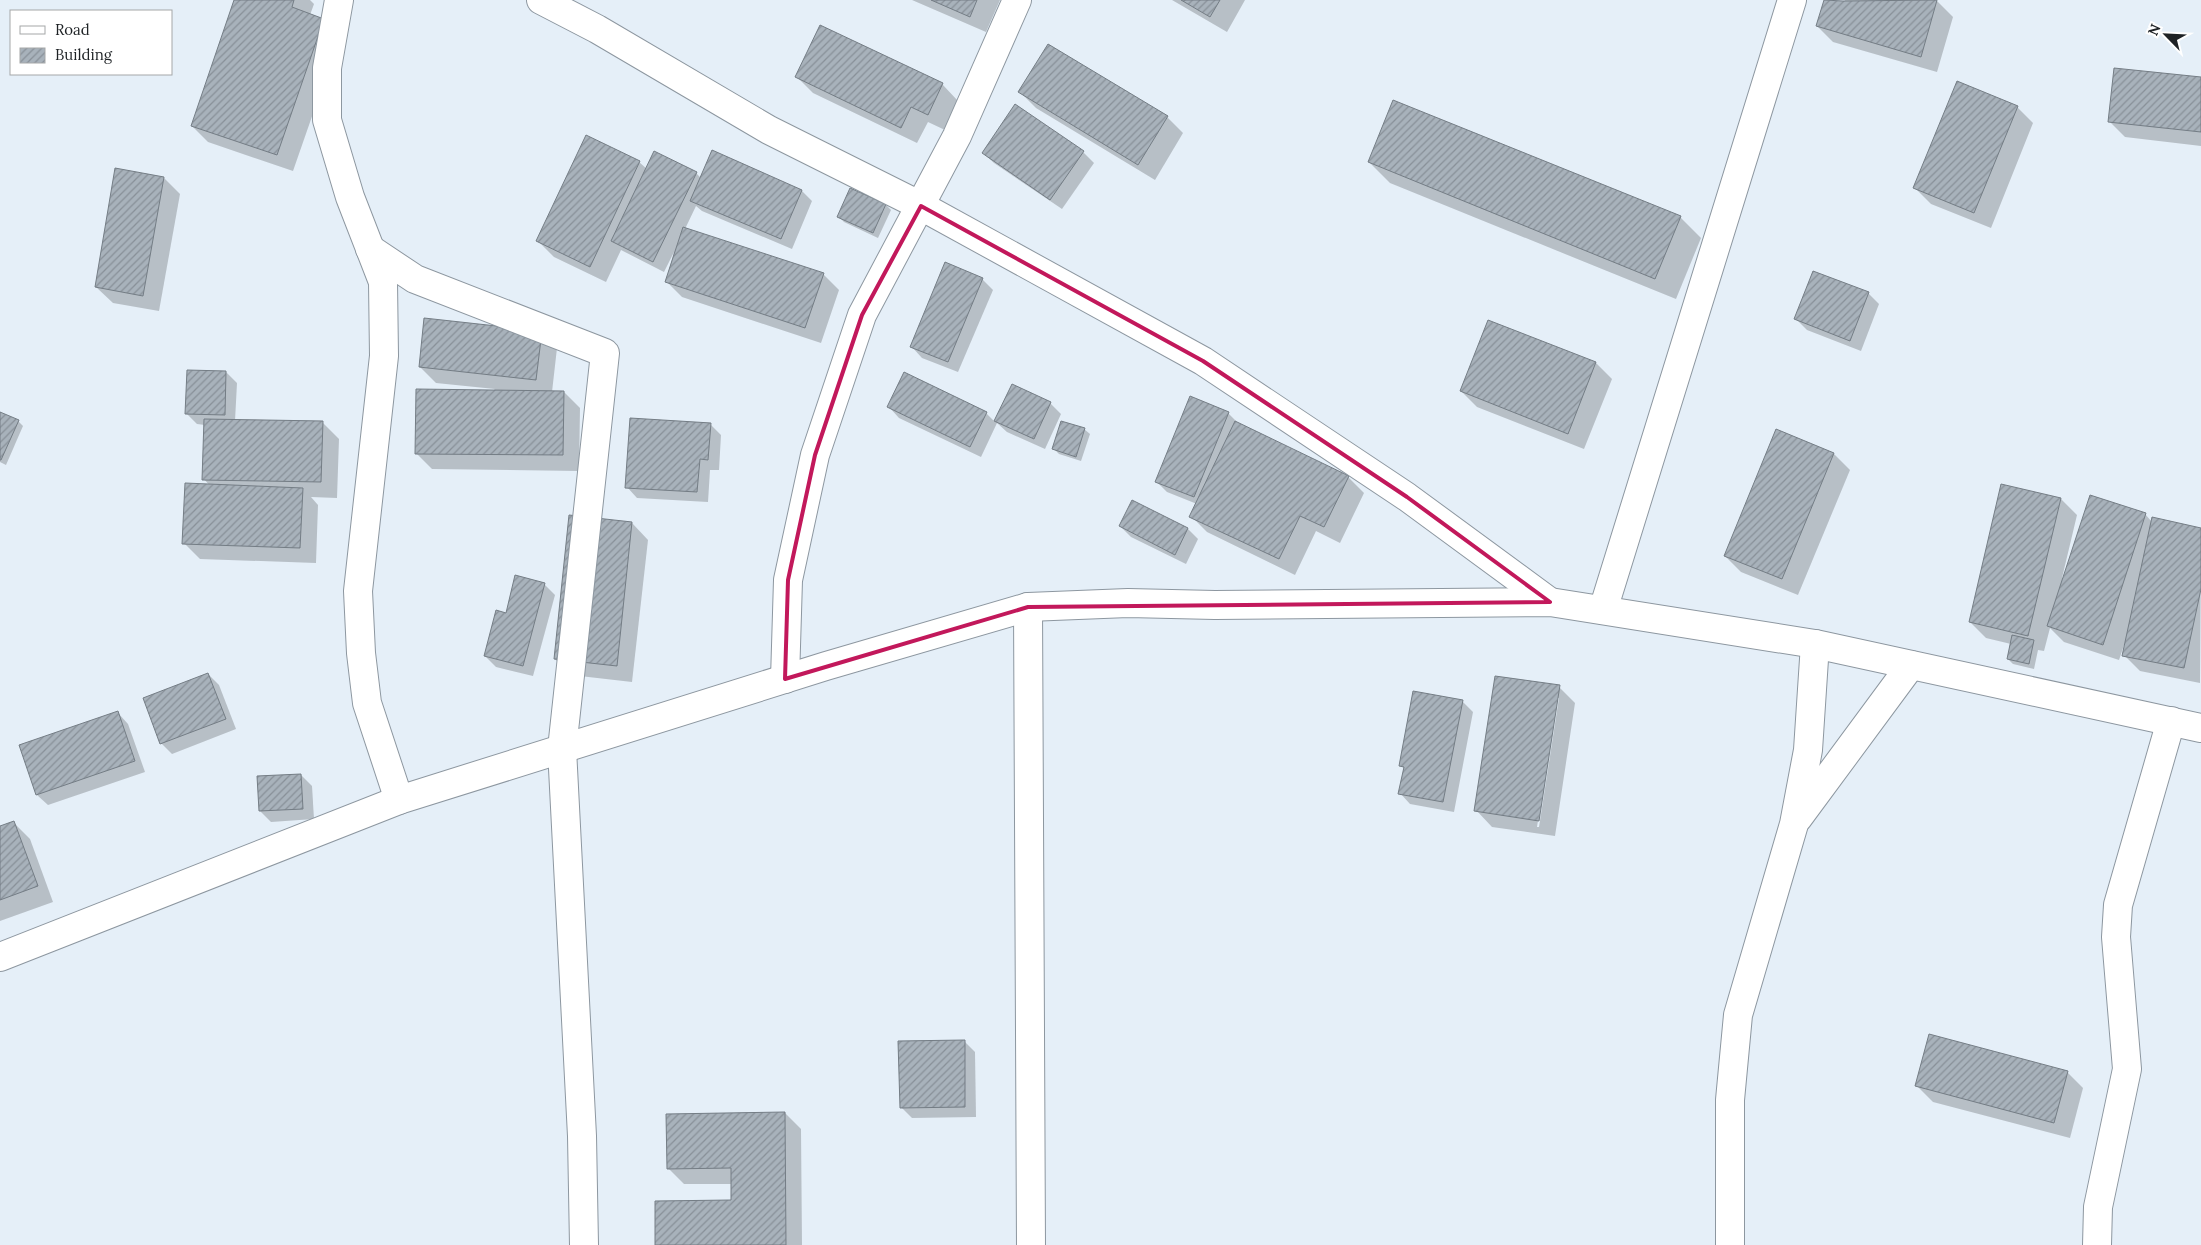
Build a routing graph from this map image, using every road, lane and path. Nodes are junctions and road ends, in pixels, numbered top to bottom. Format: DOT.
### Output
graph roads {
  1 [pos="339,0"];
  2 [pos="541,0"];
  3 [pos="1017,0"];
  4 [pos="1792,0"];
  5 [pos="921,206"];
  6 [pos="370,249"];
  7 [pos="1550,602"];
  8 [pos="1028,607"];
  9 [pos="1603,610"];
  10 [pos="1815,644"];
  11 [pos="1911,665"];
  12 [pos="785,679"];
  13 [pos="2171,721"];
  14 [pos="2201,728"];
  15 [pos="562,749"];
  16 [pos="398,800"];
  17 [pos="1794,824"];
  18 [pos="0,956"];
  19 [pos="584,1245"];
  20 [pos="1031,1245"];
  21 [pos="1730,1245"];
  22 [pos="2097,1245"];
  1 -- 6 [label="street"];
  2 -- 5 [label="street"];
  3 -- 5 [label="street"];
  4 -- 9 [label="street"];
  5 -- 7 [label="street"];
  5 -- 12 [label="street"];
  6 -- 15 [label="street"];
  6 -- 16 [label="street"];
  7 -- 8 [label="street"];
  7 -- 9 [label="street"];
  8 -- 12 [label="street"];
  8 -- 20 [label="street"];
  9 -- 10 [label="street"];
  10 -- 11 [label="street"];
  10 -- 17 [label="street"];
  11 -- 13 [label="street"];
  11 -- 17 [label="street"];
  12 -- 15 [label="street"];
  13 -- 14 [label="street"];
  13 -- 22 [label="street"];
  15 -- 16 [label="street"];
  15 -- 19 [label="street"];
  16 -- 18 [label="street"];
  17 -- 21 [label="street"];
}
